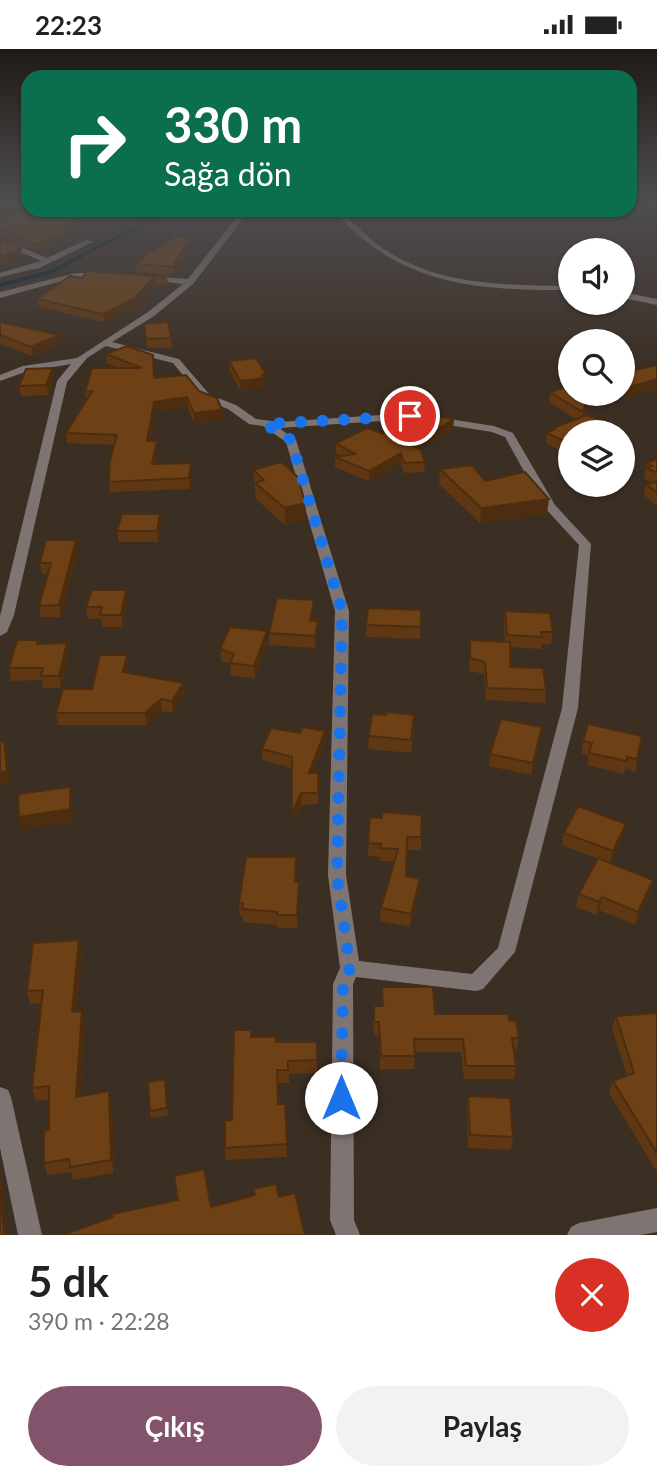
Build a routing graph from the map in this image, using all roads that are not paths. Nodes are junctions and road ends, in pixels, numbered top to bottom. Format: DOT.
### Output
graph roads {
  1 [pos="37,256"];
  2 [pos="58,256"];
  3 [pos="210,256"];
  4 [pos="390,256"];
  5 [pos="48,261"];
  6 [pos="0,275"];
  7 [pos="108,275"];
  8 [pos="142,277"];
  9 [pos="190,282"];
  10 [pos="558,287"];
  11 [pos="0,296"];
  12 [pos="635,297"];
  13 [pos="657,302"];
  14 [pos="105,343"];
  15 [pos="80,360"];
  16 [pos="0,378"];
  17 [pos="265,424"];
  18 [pos="0,632"];
  19 [pos="350,968"];
  20 [pos="0,1097"];
  21 [pos="657,1220"];
  22 [pos="30,1235"];
  23 [pos="348,1235"];
  24 [pos="579,1235"];
  1 -- 5 [label="street"];
  2 -- 5 [label="street"];
  3 -- 9 [label="street"];
  4 -- 10 [label="street"];
  5 -- 6 [label="street"];
  7 -- 11 [label="street"];
  8 -- 9 [label="street"];
  9 -- 14 [label="street"];
  12 -- 13 [label="street"];
  14 -- 15 [label="street"];
  14 -- 17 [label="street"];
  15 -- 16 [label="street"];
  15 -- 18 [label="street"];
  17 -- 19 [label="street"];
  17 -- 19 [label="street"];
  19 -- 23 [label="street"];
  20 -- 22 [label="street"];
  21 -- 24 [label="street"];
}
